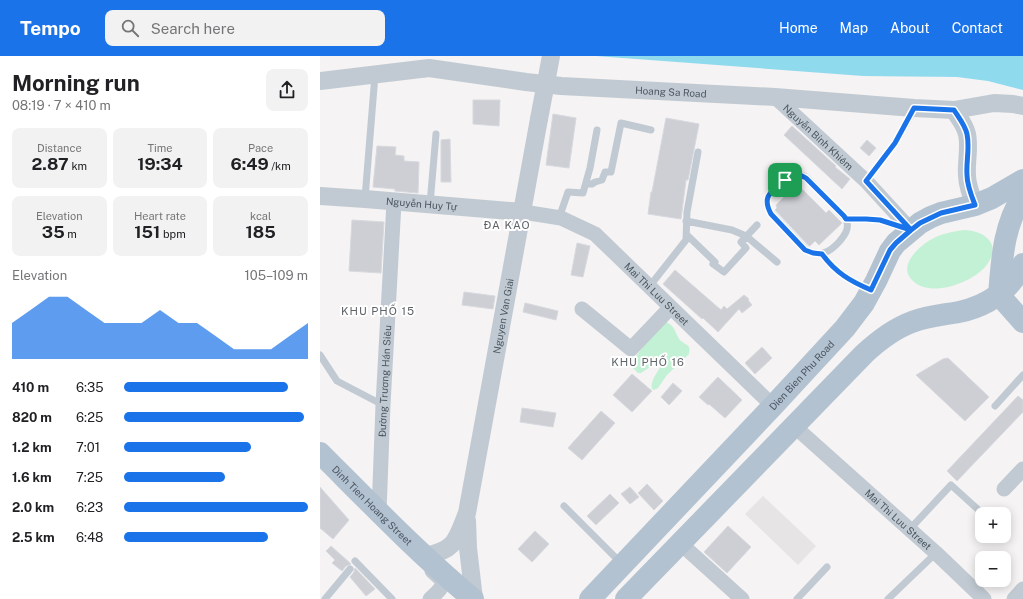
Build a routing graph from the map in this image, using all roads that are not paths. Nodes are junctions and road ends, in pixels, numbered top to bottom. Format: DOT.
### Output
graph roads {
  1 [pos="551,56"];
  2 [pos="375,75"];
  3 [pos="320,81"];
  4 [pos="775,98"];
  5 [pos="1023,106"];
  6 [pos="914,108"];
  7 [pos="954,110"];
  8 [pos="598,130"];
  9 [pos="651,130"];
  10 [pos="436,134"];
  11 [pos="698,152"];
  12 [pos="1023,180"];
  13 [pos="866,181"];
  14 [pos="586,184"];
  15 [pos="1023,195"];
  16 [pos="320,196"];
  17 [pos="365,199"];
  18 [pos="394,202"];
  19 [pos="430,204"];
  20 [pos="975,205"];
  21 [pos="523,212"];
  22 [pos="1023,212"];
  23 [pos="559,218"];
  24 [pos="846,219"];
  25 [pos="686,221"];
  26 [pos="756,225"];
  27 [pos="1007,228"];
  28 [pos="911,230"];
  29 [pos="687,236"];
  30 [pos="746,236"];
  31 [pos="822,254"];
  32 [pos="777,262"];
  33 [pos="1023,264"];
  34 [pos="648,286"];
  35 [pos="871,290"];
  36 [pos="999,295"];
  37 [pos="670,308"];
  38 [pos="582,309"];
  39 [pos="1023,322"];
  40 [pos="320,354"];
  41 [pos="1023,375"];
  42 [pos="383,405"];
  43 [pos="773,406"];
  44 [pos="995,406"];
  45 [pos="794,426"];
  46 [pos="320,453"];
  47 [pos="1023,470"];
  48 [pos="1004,489"];
  49 [pos="564,506"];
  50 [pos="975,507"];
  51 [pos="379,512"];
  52 [pos="467,513"];
  53 [pos="909,530"];
  54 [pos="680,543"];
  55 [pos="936,553"];
  56 [pos="425,556"];
  57 [pos="355,561"];
  58 [pos="622,565"];
  59 [pos="827,567"];
  60 [pos="350,569"];
  61 [pos="1023,589"];
  62 [pos="325,599"];
  63 [pos="392,599"];
  64 [pos="430,599"];
  65 [pos="474,599"];
  66 [pos="590,599"];
  67 [pos="626,599"];
  68 [pos="742,599"];
  69 [pos="797,599"];
  70 [pos="888,599"];
  71 [pos="984,599"];
  72 [pos="1014,599"];
  1 -- 21 [label="street, Nguyen Van Giai, bridge"];
  2 -- 3 [label="street, Hoang Sa Road"];
  2 -- 4 [label="street, Hoang Sa Road"];
  2 -- 17 [label="lane"];
  4 -- 6 [label="street, Hoang Sa Road"];
  4 -- 13 [label="street, Nguyễn Bỉnh Khiêm"];
  5 -- 7 [label="street, Hoang Sa Road"];
  6 -- 7 [label="street, Hoang Sa Road"];
  6 -- 13 [label="lane"];
  7 -- 20 [label="street"];
  8 -- 14 [label="lane"];
  9 -- 14 [label="lane"];
  10 -- 19 [label="lane"];
  11 -- 25 [label="lane"];
  12 -- 20 [label="main road, Dien Bien Phu Road"];
  13 -- 28 [label="street, Nguyễn Bỉnh Khiêm"];
  14 -- 23 [label="lane"];
  15 -- 27 [label="main road"];
  16 -- 17 [label="street, Nguyễn Huy Tự"];
  17 -- 18 [label="street, Nguyễn Huy Tự"];
  18 -- 19 [label="street, Nguyễn Huy Tự"];
  18 -- 42 [label="street, Đường Trương Hán Siêu"];
  19 -- 21 [label="street, Nguyễn Huy Tự"];
  20 -- 28 [label="main road, Dien Bien Phu Road"];
  21 -- 23 [label="street, Mai Thi Luu Street"];
  21 -- 52 [label="street, Nguyen Van Giai"];
  22 -- 27 [label="main road"];
  23 -- 34 [label="street, Mai Thi Luu Street"];
  24 -- 28 [label="lane"];
  24 -- 31 [label="lane"];
  24 -- 31 [label="lane"];
  25 -- 29 [label="lane"];
  25 -- 30 [label="lane"];
  26 -- 30 [label="lane"];
  27 -- 36 [label="main road"];
  28 -- 35 [label="main road, Dien Bien Phu Road"];
  29 -- 30 [label="lane"];
  29 -- 34 [label="lane"];
  30 -- 32 [label="lane"];
  31 -- 35 [label="lane"];
  33 -- 36 [label="main road"];
  34 -- 37 [label="street, Mai Thi Luu Street"];
  35 -- 43 [label="main road, Dien Bien Phu Road"];
  36 -- 39 [label="main road"];
  36 -- 45 [label="main road"];
  37 -- 38 [label="street"];
  37 -- 43 [label="street, Mai Thi Luu Street"];
  40 -- 42 [label="lane"];
  41 -- 44 [label="lane"];
  42 -- 51 [label="street, Đường Trương Hán Siêu"];
  43 -- 58 [label="main road, Dien Bien Phu Road"];
  45 -- 53 [label="street, Mai Thi Luu Street"];
  45 -- 54 [label="main road"];
  46 -- 51 [label="main road, Dinh Tien Hoang Street"];
  47 -- 48 [label="street"];
  49 -- 58 [label="lane"];
  50 -- 53 [label="lane"];
  51 -- 56 [label="main road, Dinh Tien Hoang Street"];
  52 -- 56 [label="street, Nguyen Van Giai"];
  52 -- 65 [label="street, Nguyen Van Giai"];
  53 -- 55 [label="street, Mai Thi Luu Street"];
  54 -- 67 [label="main road"];
  54 -- 68 [label="street"];
  55 -- 70 [label="lane"];
  55 -- 71 [label="street, Mai Thi Luu Street"];
  56 -- 64 [label="street, Dinh Tien Hoang Street"];
  56 -- 65 [label="main road, Dinh Tien Hoang Street"];
  57 -- 63 [label="lane"];
  58 -- 66 [label="main road, Dien Bien Phu Road"];
  59 -- 69 [label="lane"];
  60 -- 62 [label="lane"];
  61 -- 72 [label="street"];
}
